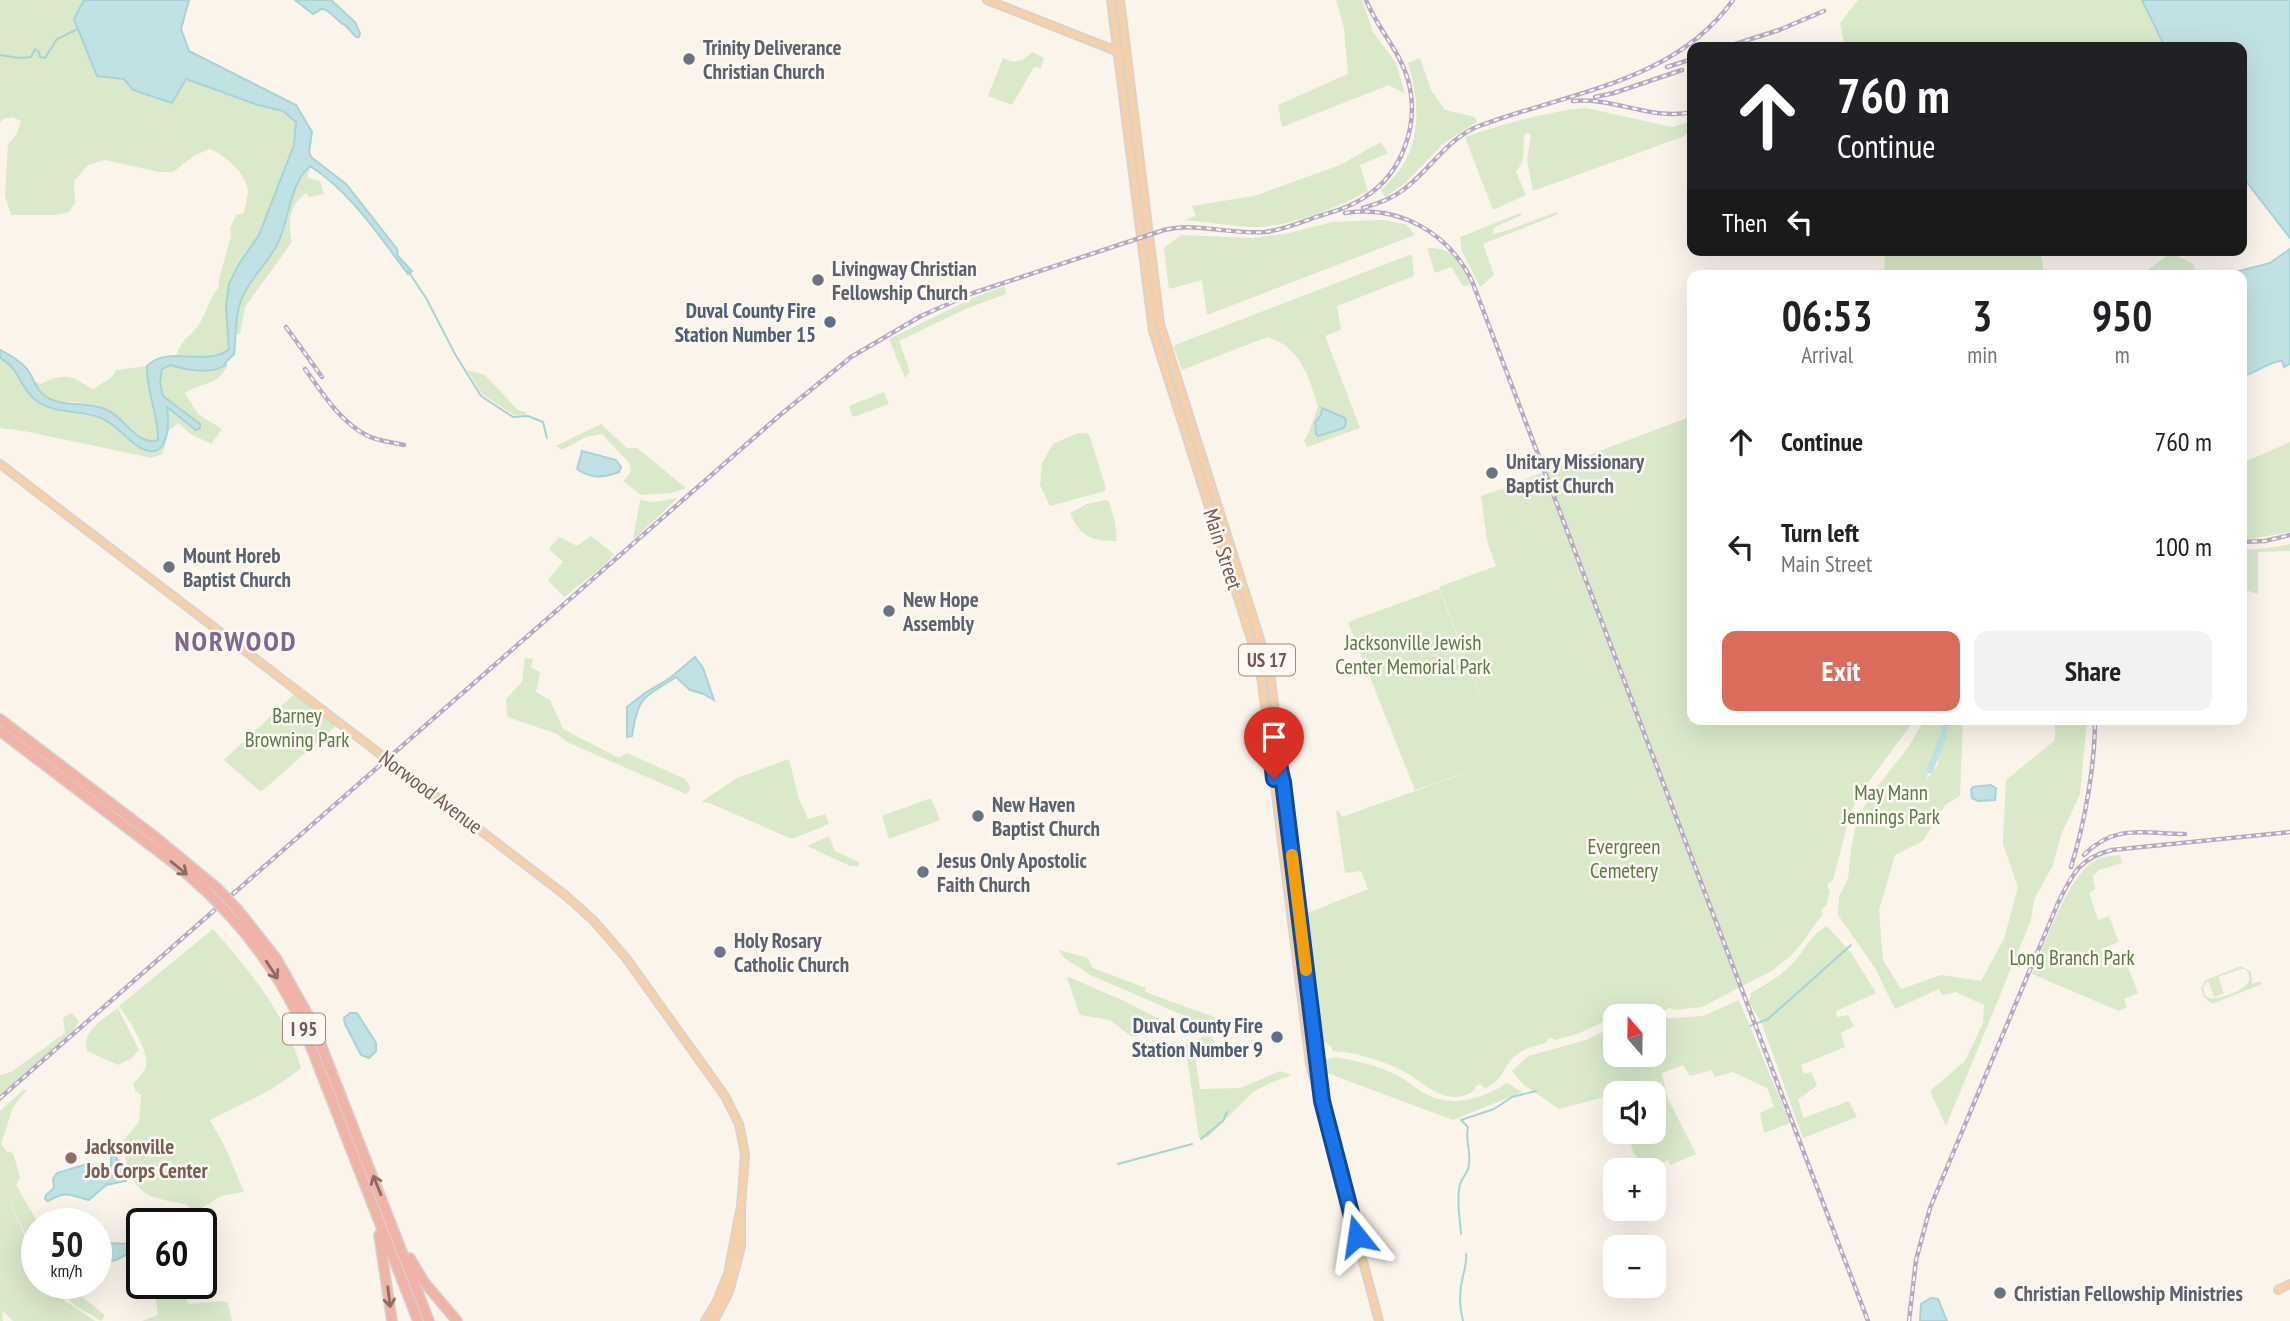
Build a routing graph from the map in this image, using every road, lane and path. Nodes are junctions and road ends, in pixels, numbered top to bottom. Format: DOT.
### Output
graph roads {
  1 [pos="987,0"];
  2 [pos="1111,0"];
  3 [pos="1120,0"];
  4 [pos="1117,51"];
  5 [pos="1126,54"];
  6 [pos="0,464"];
  7 [pos="0,719"];
  8 [pos="1268,725"];
  9 [pos="0,731"];
  10 [pos="1283,782"];
  11 [pos="126,821"];
  12 [pos="234,913"];
  13 [pos="1322,1101"];
  14 [pos="364,1183"];
  15 [pos="741,1207"];
  16 [pos="391,1221"];
  17 [pos="735,1240"];
  18 [pos="738,1264"];
  19 [pos="392,1321"];
  20 [pos="418,1321"];
  21 [pos="429,1321"];
  22 [pos="457,1321"];
  23 [pos="705,1321"];
  24 [pos="714,1321"];
  25 [pos="1379,1321"];
  1 -- 4 [label="main road"];
  2 -- 4 [label="main road, Main Street / US 17"];
  3 -- 5 [label="main road, Main Street / US 17"];
  4 -- 5 [label="main road"];
  4 -- 8 [label="main road, Main Street / US 17"];
  5 -- 10 [label="main road, Main Street / US 17"];
  6 -- 15 [label="main road, Norwood Avenue"];
  7 -- 11 [label="highway, I 95"];
  8 -- 10 [label="main road"];
  8 -- 13 [label="main road, Main Street / US 17"];
  9 -- 11 [label="highway, I 95"];
  10 -- 13 [label="main road, Main Street / US 17"];
  11 -- 12 [label="highway, I 95, bridge"];
  12 -- 14 [label="highway, I 95, one-way"];
  16 -- 12 [label="highway, I 95, one-way"];
  13 -- 25 [label="main road, Main Street / US 17"];
  14 -- 19 [label="highway, one-way"];
  14 -- 20 [label="highway, I 95"];
  15 -- 17 [label="main road"];
  15 -- 18 [label="main road"];
  16 -- 21 [label="highway, I 95"];
  16 -- 22 [label="highway"];
  17 -- 18 [label="main road"];
  17 -- 23 [label="main road"];
  18 -- 24 [label="main road"];
}
